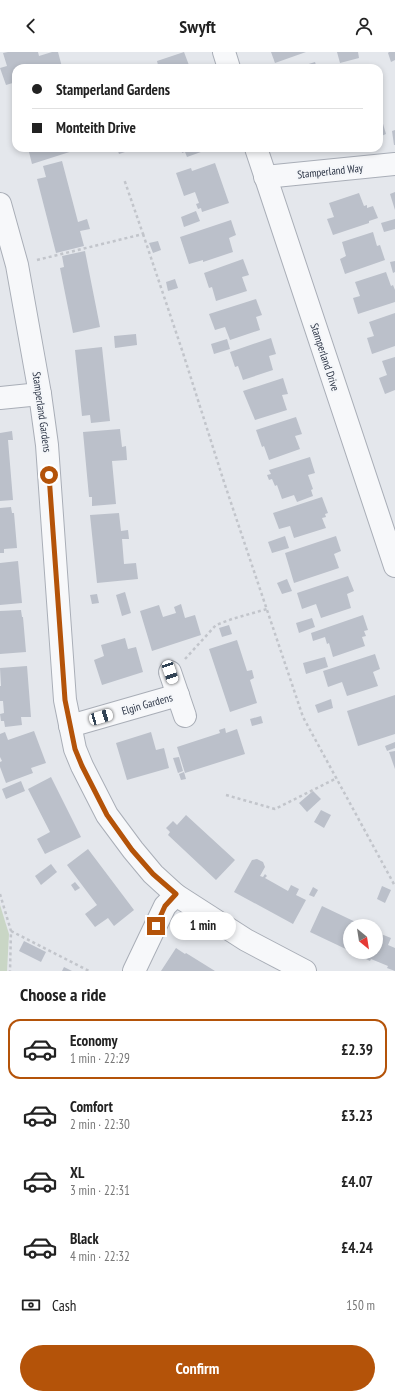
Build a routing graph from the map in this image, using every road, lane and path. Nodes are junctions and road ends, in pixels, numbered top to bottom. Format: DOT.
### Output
graph roads {
  1 [pos="224,52"];
  2 [pos="228,64"];
  3 [pos="257,152"];
  4 [pos="395,164"];
  5 [pos="265,177"];
  6 [pos="124,179"];
  7 [pos="0,204"];
  8 [pos="143,234"];
  9 [pos="17,265"];
  10 [pos="40,394"];
  11 [pos="0,398"];
  12 [pos="395,566"];
  13 [pos="267,609"];
  14 [pos="170,672"];
  15 [pos="178,695"];
  16 [pos="186,716"];
  17 [pos="70,726"];
  18 [pos="337,778"];
  19 [pos="226,795"];
  20 [pos="395,886"];
  21 [pos="0,894"];
  22 [pos="176,894"];
  23 [pos="11,931"];
  24 [pos="10,971"];
  25 [pos="89,971"];
  26 [pos="134,971"];
  27 [pos="305,971"];
  1 -- 2 [label="street"];
  3 -- 5 [label="street, Stamperland Drive"];
  4 -- 5 [label="street, Stamperland Way"];
  5 -- 12 [label="street, Stamperland Drive"];
  6 -- 8 [label="path"];
  7 -- 9 [label="street, Stamperland Gardens"];
  8 -- 9 [label="path"];
  8 -- 13 [label="path"];
  9 -- 10 [label="street, Stamperland Gardens"];
  10 -- 11 [label="street"];
  10 -- 17 [label="street, Stamperland Gardens"];
  13 -- 14 [label="path"];
  13 -- 18 [label="path"];
  14 -- 15 [label="street, Elgin Gardens"];
  15 -- 16 [label="street, Elgin Gardens"];
  15 -- 17 [label="street, Elgin Gardens"];
  17 -- 22 [label="street, Stamperland Gardens"];
  18 -- 19 [label="path"];
  18 -- 20 [label="path"];
  21 -- 23 [label="path"];
  22 -- 26 [label="street"];
  22 -- 27 [label="street, Stamperland Gardens"];
  23 -- 24 [label="path"];
  23 -- 25 [label="path"];
}
